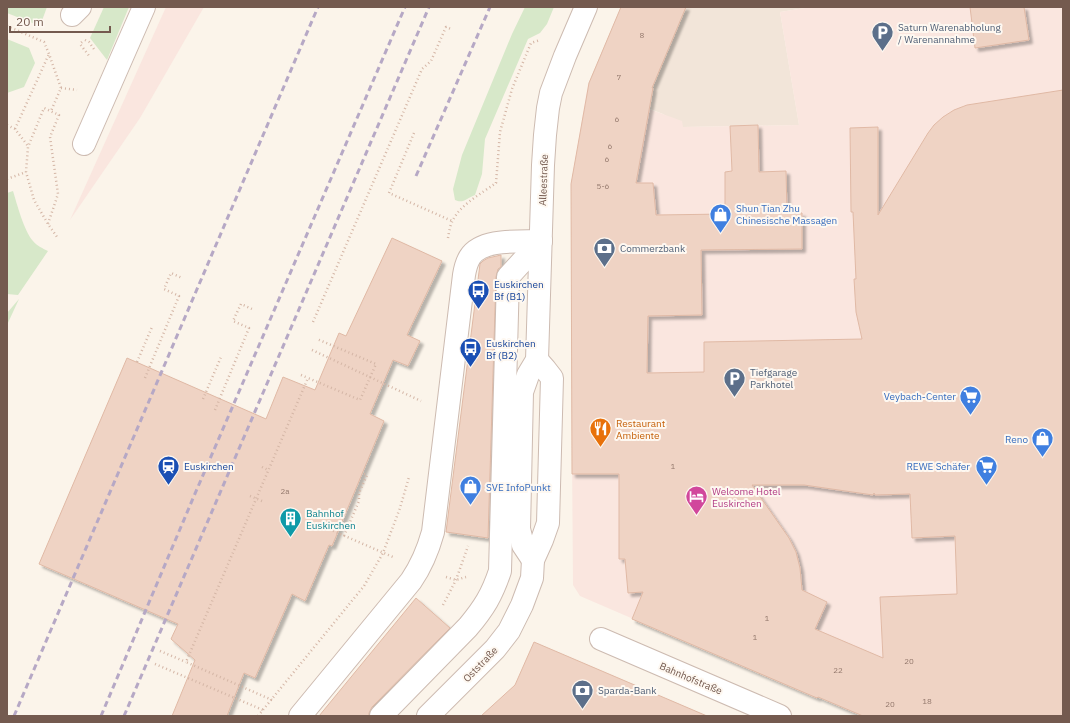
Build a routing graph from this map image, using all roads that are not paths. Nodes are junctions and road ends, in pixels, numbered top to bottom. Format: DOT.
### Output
graph roads {
  1 [pos="144,7"];
  2 [pos="586,7"];
  3 [pos="84,144"];
  4 [pos="541,241"];
  5 [pos="537,360"];
  6 [pos="533,560"];
  7 [pos="601,639"];
  8 [pos="300,716"];
  9 [pos="382,716"];
  10 [pos="428,716"];
  11 [pos="780,716"];
  1 -- 3 [label="street"];
  2 -- 4 [label="street, Alleestraße"];
  4 -- 5 [label="street, Alleestraße"];
  4 -- 8 [label="street"];
  4 -- 9 [label="street"];
  5 -- 6 [label="street, Alleestraße"];
  5 -- 6 [label="street"];
  6 -- 10 [label="street, Oststraße"];
  7 -- 11 [label="street, Bahnhofstraße"];
}
